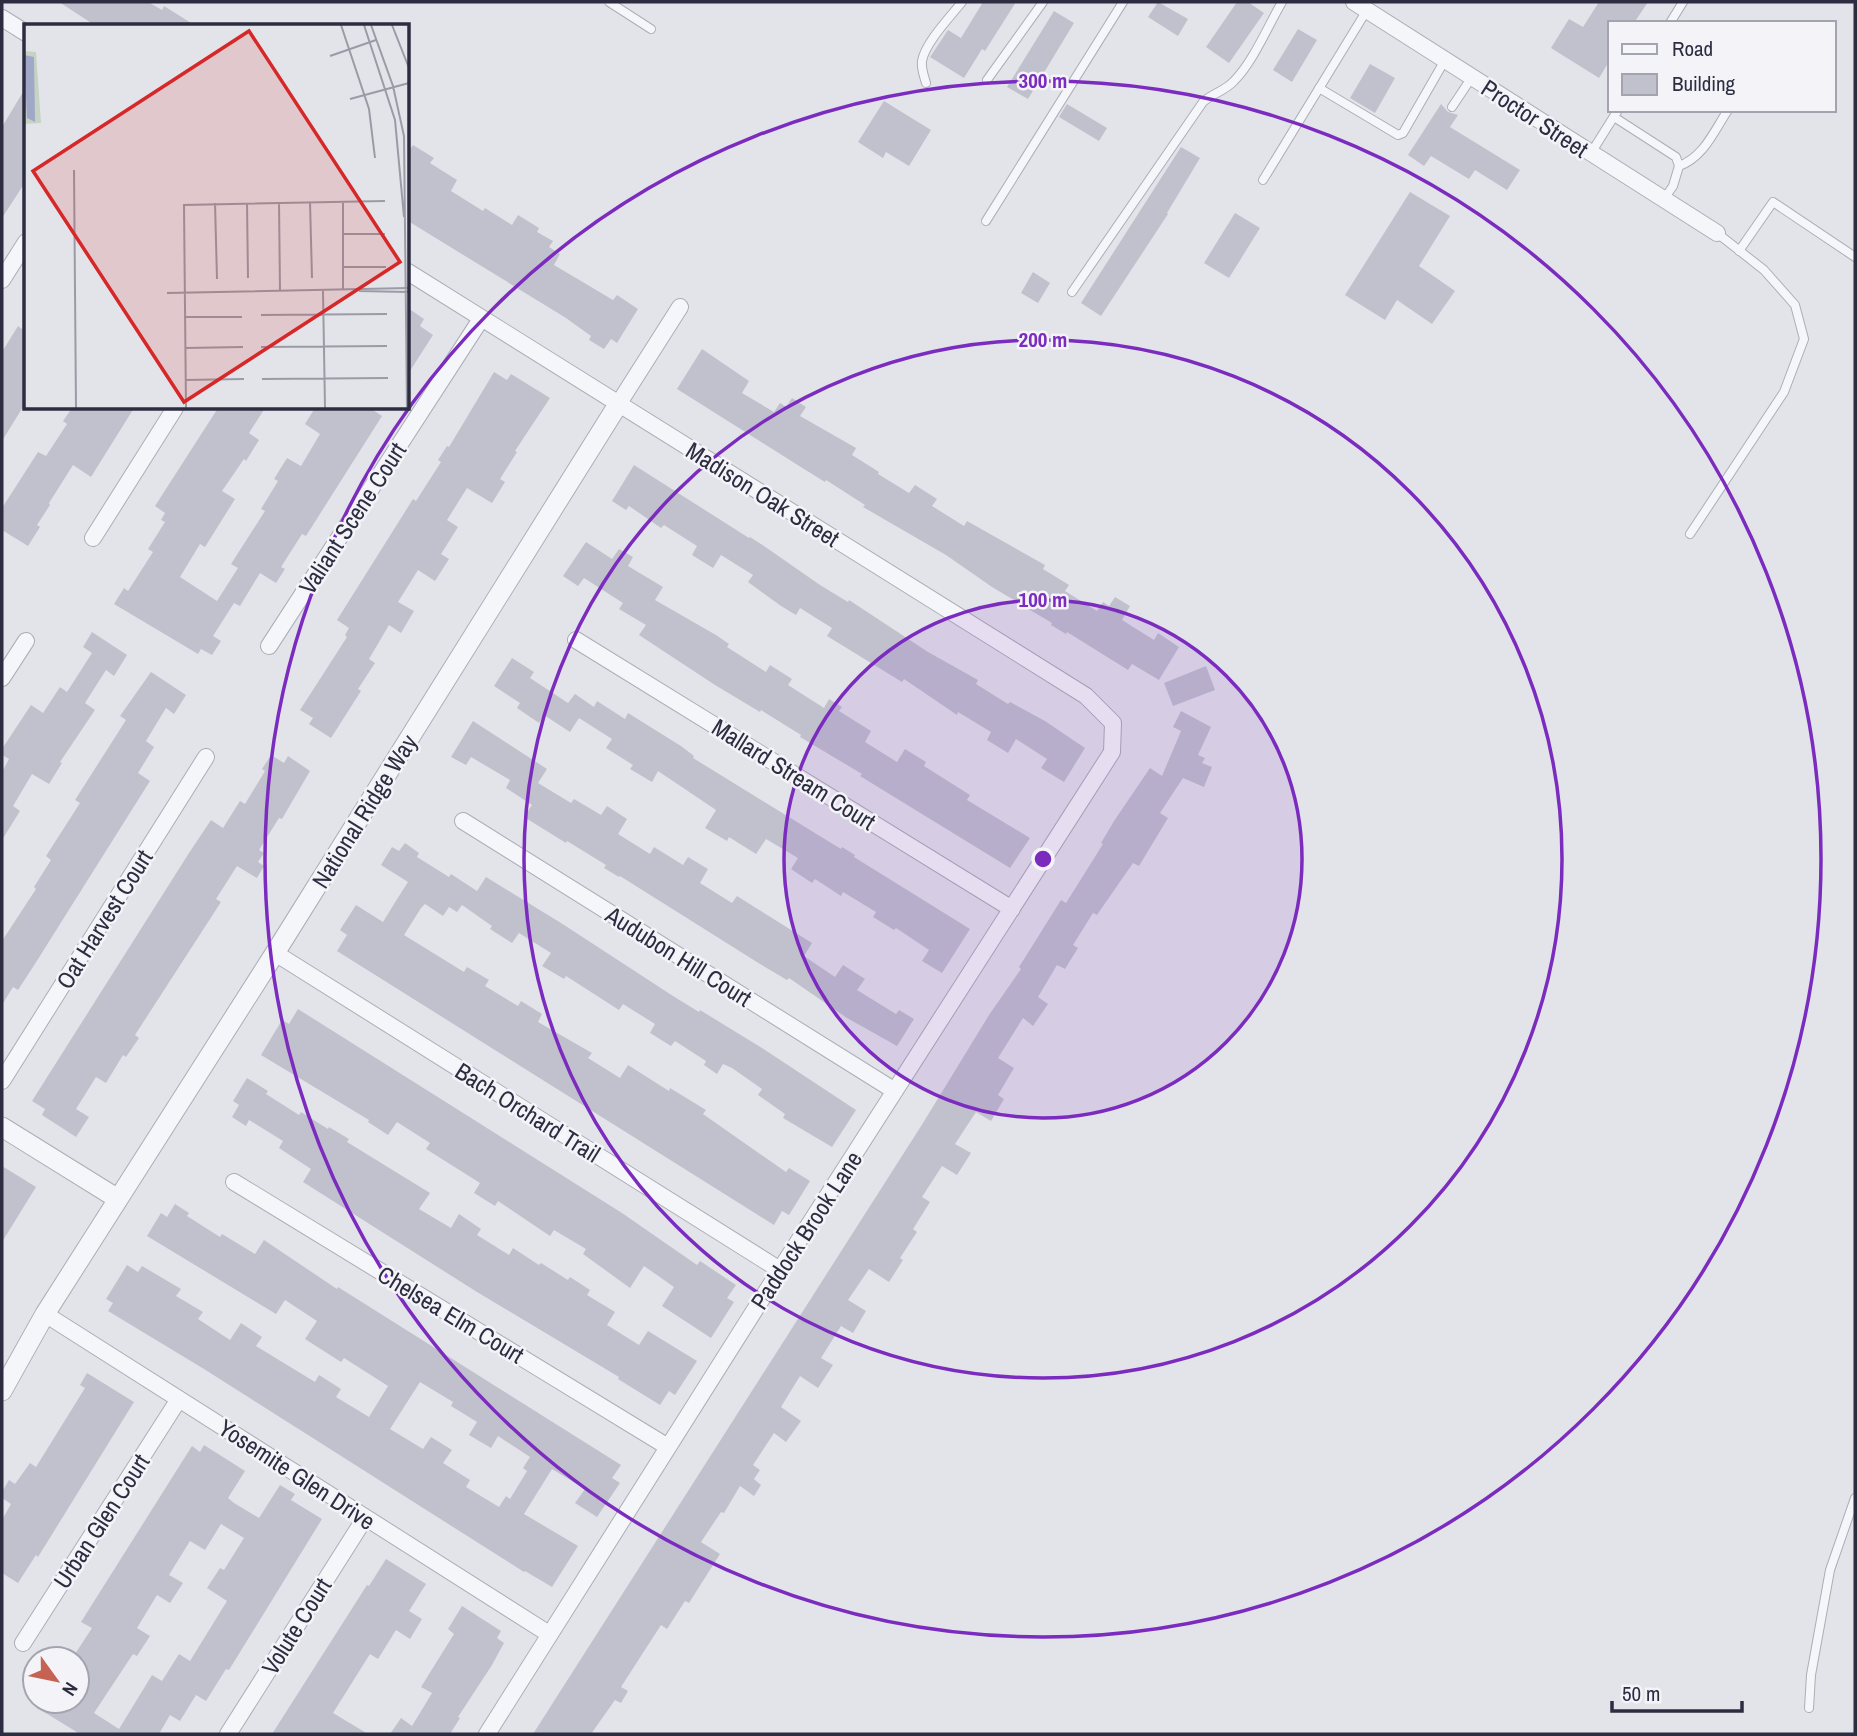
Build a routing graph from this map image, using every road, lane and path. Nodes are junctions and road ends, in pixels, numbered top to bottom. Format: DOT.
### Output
graph roads {
  1 [pos="609,2"];
  2 [pos="962,2"];
  3 [pos="1043,2"];
  4 [pos="1123,2"];
  5 [pos="1282,2"];
  6 [pos="1683,2"];
  7 [pos="1360,6"];
  8 [pos="2,18"];
  9 [pos="1672,21"];
  10 [pos="651,30"];
  11 [pos="24,32"];
  12 [pos="1445,60"];
  13 [pos="1472,77"];
  14 [pos="987,80"];
  15 [pos="926,83"];
  16 [pos="1319,88"];
  17 [pos="1452,107"];
  18 [pos="1727,112"];
  19 [pos="1616,113"];
  20 [pos="1591,153"];
  21 [pos="1679,166"];
  22 [pos="1263,180"];
  23 [pos="1664,199"];
  24 [pos="986,221"];
  25 [pos="1717,233"];
  26 [pos="24,245"];
  27 [pos="1739,251"];
  28 [pos="1855,257"];
  29 [pos="410,273"];
  30 [pos="2,280"];
  31 [pos="1072,292"];
  32 [pos="680,307"];
  33 [pos="481,318"];
  34 [pos="619,403"];
  35 [pos="174,410"];
  36 [pos="1690,534"];
  37 [pos="93,538"];
  38 [pos="576,640"];
  39 [pos="26,641"];
  40 [pos="269,646"];
  41 [pos="2,678"];
  42 [pos="1113,723"];
  43 [pos="206,757"];
  44 [pos="463,821"];
  45 [pos="1012,909"];
  46 [pos="275,953"];
  47 [pos="2,1081"];
  48 [pos="895,1091"];
  49 [pos="2,1127"];
  50 [pos="234,1182"];
  51 [pos="118,1199"];
  52 [pos="780,1270"];
  53 [pos="45,1314"];
  54 [pos="2,1373"];
  55 [pos="2,1391"];
  56 [pos="179,1399"];
  57 [pos="668,1447"];
  58 [pos="1855,1498"];
  59 [pos="365,1518"];
  60 [pos="549,1634"];
  61 [pos="23,1643"];
  62 [pos="1809,1708"];
  63 [pos="228,1734"];
  64 [pos="487,1734"];
  1 -- 10 [label="lane"];
  2 -- 15 [label="lane"];
  3 -- 14 [label="lane"];
  4 -- 24 [label="lane"];
  5 -- 31 [label="lane"];
  6 -- 9 [label="lane"];
  7 -- 12 [label="street, Proctor Street"];
  7 -- 16 [label="lane"];
  8 -- 11 [label="street"];
  12 -- 13 [label="street, Proctor Street"];
  12 -- 16 [label="lane"];
  13 -- 17 [label="lane"];
  13 -- 20 [label="street, Proctor Street"];
  16 -- 22 [label="lane"];
  18 -- 21 [label="lane"];
  19 -- 20 [label="lane"];
  19 -- 21 [label="lane"];
  20 -- 23 [label="street, Proctor Street"];
  21 -- 23 [label="lane"];
  23 -- 25 [label="street, Proctor Street"];
  25 -- 27 [label="lane"];
  26 -- 30 [label="street"];
  27 -- 28 [label="lane"];
  27 -- 36 [label="lane"];
  29 -- 33 [label="street, Madison Oak Street"];
  32 -- 34 [label="street, National Ridge Way"];
  33 -- 34 [label="street, Madison Oak Street"];
  33 -- 40 [label="street, Valiant Scene Court"];
  34 -- 42 [label="street, Madison Oak Street"];
  34 -- 46 [label="street, National Ridge Way"];
  35 -- 37 [label="street"];
  38 -- 45 [label="street, Mallard Stream Court"];
  39 -- 41 [label="street"];
  42 -- 45 [label="street, Paddock Brook Lane"];
  43 -- 47 [label="street, Oat Harvest Court"];
  44 -- 48 [label="street, Audubon Hill Court"];
  45 -- 48 [label="street, Paddock Brook Lane"];
  46 -- 51 [label="street, National Ridge Way"];
  46 -- 52 [label="street, Bach Orchard Trail"];
  48 -- 52 [label="street, Paddock Brook Lane"];
  49 -- 51 [label="street"];
  50 -- 57 [label="street, Chelsea Elm Court"];
  51 -- 53 [label="street, National Ridge Way"];
  52 -- 57 [label="street, Paddock Brook Lane"];
  53 -- 54 [label="street, National Ridge Way"];
  53 -- 55 [label="street, National Ridge Way"];
  53 -- 56 [label="street, Yosemite Glen Drive"];
  56 -- 59 [label="street, Yosemite Glen Drive"];
  56 -- 61 [label="street, Urban Glen Court"];
  57 -- 60 [label="street, Paddock Brook Lane"];
  58 -- 62 [label="lane"];
  59 -- 60 [label="street, Yosemite Glen Drive"];
  59 -- 63 [label="street, Volute Court"];
  60 -- 64 [label="street, Paddock Brook Lane"];
}
